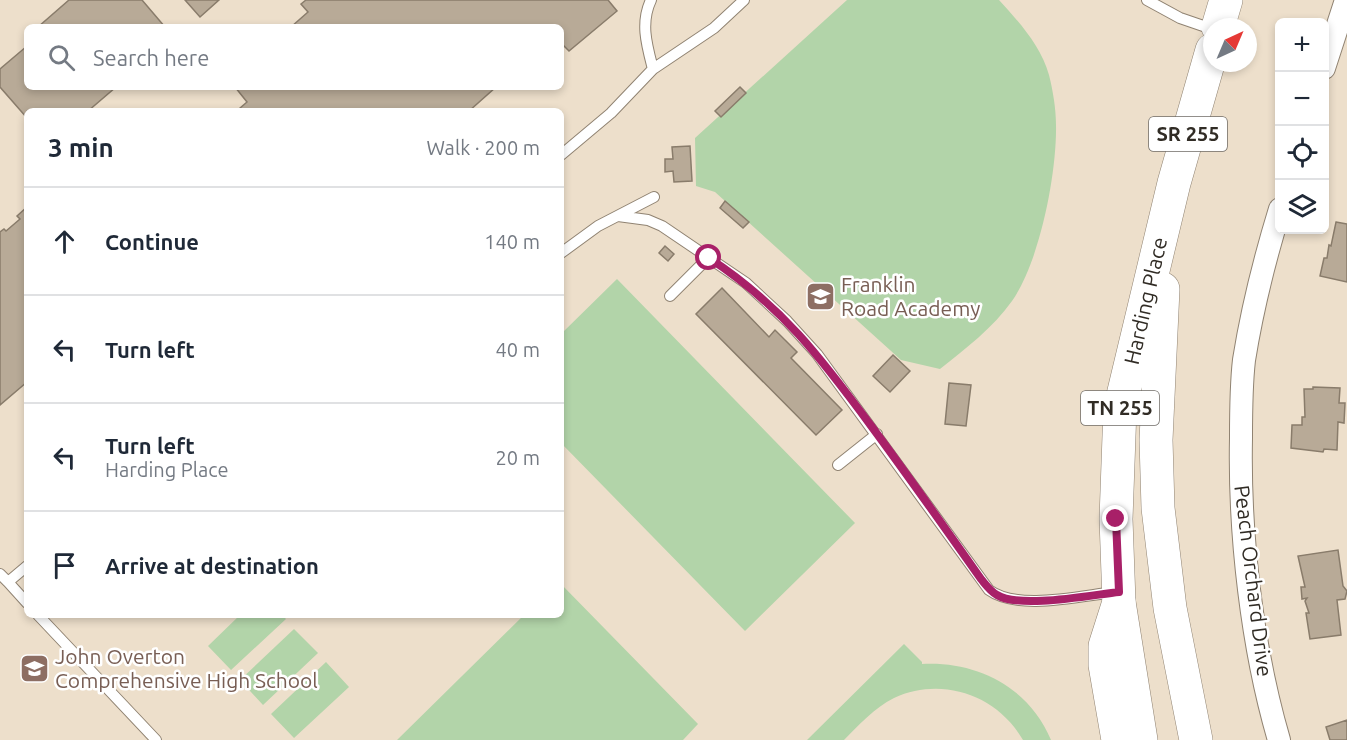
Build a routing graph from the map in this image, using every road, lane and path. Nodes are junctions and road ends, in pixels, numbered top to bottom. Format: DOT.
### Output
graph roads {
  1 [pos="651,0"];
  2 [pos="744,0"];
  3 [pos="1147,0"];
  4 [pos="1226,0"];
  5 [pos="1346,0"];
  6 [pos="1221,18"];
  7 [pos="1203,26"];
  8 [pos="1329,53"];
  9 [pos="652,69"];
  10 [pos="1206,72"];
  11 [pos="564,152"];
  12 [pos="654,197"];
  13 [pos="618,216"];
  14 [pos="1165,219"];
  15 [pos="1275,229"];
  16 [pos="564,251"];
  17 [pos="709,258"];
  18 [pos="670,296"];
  19 [pos="877,434"];
  20 [pos="838,465"];
  21 [pos="24,568"];
  22 [pos="4,578"];
  23 [pos="1119,597"];
  24 [pos="24,600"];
  25 [pos="41,618"];
  26 [pos="156,740"];
  27 [pos="1118,740"];
  28 [pos="1142,740"];
  29 [pos="1196,740"];
  30 [pos="1279,740"];
  1 -- 9 [label="lane"];
  2 -- 9 [label="lane"];
  3 -- 7 [label="lane"];
  4 -- 6 [label="main road"];
  5 -- 8 [label="street"];
  9 -- 11 [label="lane"];
  10 -- 14 [label="main road, Harding Place / SR 255"];
  12 -- 13 [label="lane"];
  13 -- 16 [label="lane"];
  13 -- 17 [label="lane"];
  14 -- 23 [label="main road, Harding Place / TN 255"];
  14 -- 29 [label="main road, Harding Place / TN 255"];
  15 -- 30 [label="street, Peach Orchard Drive"];
  17 -- 18 [label="lane"];
  17 -- 19 [label="lane"];
  19 -- 20 [label="lane"];
  19 -- 23 [label="lane"];
  21 -- 22 [label="lane"];
  22 -- 24 [label="lane"];
  23 -- 27 [label="main road"];
  23 -- 28 [label="main road, Harding Place / TN 255"];
  25 -- 26 [label="lane"];
}
